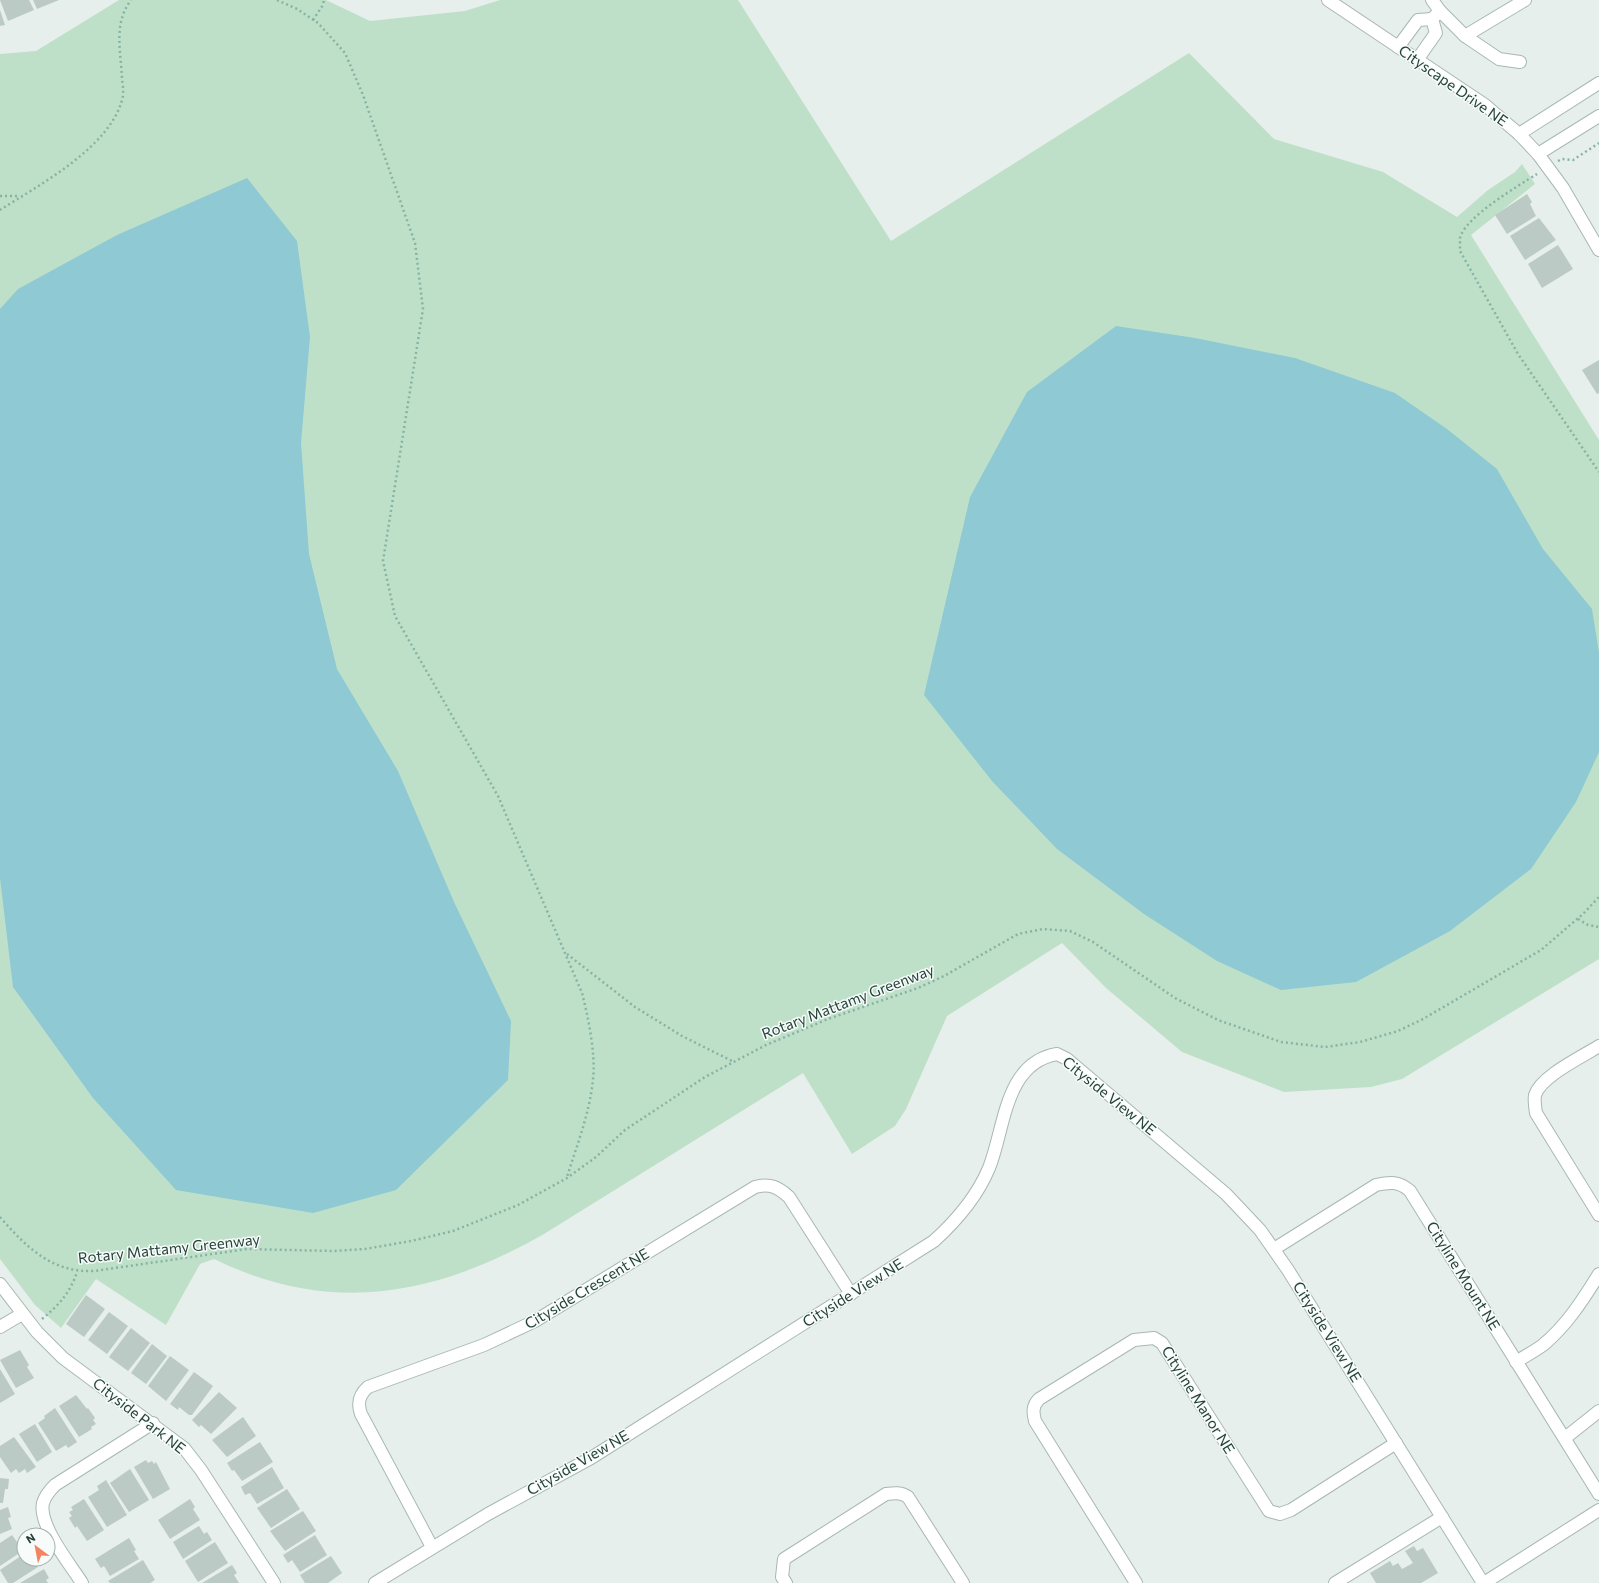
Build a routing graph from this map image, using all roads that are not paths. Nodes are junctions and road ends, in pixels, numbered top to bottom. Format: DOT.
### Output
graph roads {
  1 [pos="1328,0"];
  2 [pos="1432,0"];
  3 [pos="1525,0"];
  4 [pos="1436,15"];
  5 [pos="1466,36"];
  6 [pos="1398,47"];
  7 [pos="1417,60"];
  8 [pos="1520,62"];
  9 [pos="1599,83"];
  10 [pos="1599,116"];
  11 [pos="1519,134"];
  12 [pos="1538,154"];
  13 [pos="1597,242"];
  14 [pos="1599,1046"];
  15 [pos="1599,1215"];
  16 [pos="1274,1249"];
  17 [pos="1599,1274"];
  18 [pos="0,1284"];
  19 [pos="852,1294"];
  20 [pos="22,1314"];
  21 [pos="0,1327"];
  22 [pos="1516,1362"];
  23 [pos="1599,1411"];
  24 [pos="153,1423"];
  25 [pos="1565,1438"];
  26 [pos="1396,1443"];
  27 [pos="1599,1494"];
  28 [pos="1599,1510"];
  29 [pos="1442,1517"];
  30 [pos="432,1547"];
  31 [pos="82,1583"];
  32 [pos="274,1583"];
  33 [pos="375,1583"];
  34 [pos="786,1583"];
  35 [pos="963,1583"];
  36 [pos="1136,1583"];
  37 [pos="1335,1583"];
  38 [pos="1483,1583"];
  1 -- 6 [label="street, Cityscape Drive NE"];
  2 -- 4 [label="street"];
  3 -- 5 [label="street"];
  4 -- 5 [label="street"];
  4 -- 6 [label="street"];
  4 -- 7 [label="street"];
  5 -- 8 [label="street"];
  6 -- 7 [label="street, Cityscape Drive NE"];
  7 -- 11 [label="street, Cityscape Drive NE"];
  9 -- 11 [label="street"];
  10 -- 12 [label="street"];
  11 -- 12 [label="street, Cityscape Drive NE"];
  12 -- 13 [label="street, Cityscape Drive NE"];
  14 -- 15 [label="street"];
  16 -- 19 [label="street, Cityside View NE"];
  16 -- 22 [label="street, Cityline Mount NE"];
  16 -- 26 [label="street, Cityside View NE"];
  17 -- 22 [label="street"];
  18 -- 20 [label="street, Cityside Park NE"];
  19 -- 30 [label="street, Cityside View NE"];
  19 -- 30 [label="street, Cityside Crescent NE"];
  20 -- 21 [label="street"];
  20 -- 24 [label="street, Cityside Park NE"];
  22 -- 25 [label="street, Cityline Mount NE"];
  23 -- 25 [label="street"];
  24 -- 31 [label="street"];
  24 -- 32 [label="street, Cityside Park NE"];
  25 -- 27 [label="street, Cityline Mount NE"];
  26 -- 29 [label="street, Cityside View NE"];
  26 -- 36 [label="street, Cityline Manor NE"];
  28 -- 38 [label="street"];
  29 -- 37 [label="street"];
  29 -- 38 [label="street, Cityside View NE"];
  30 -- 33 [label="street, Cityside View NE"];
  34 -- 35 [label="street"];
}
